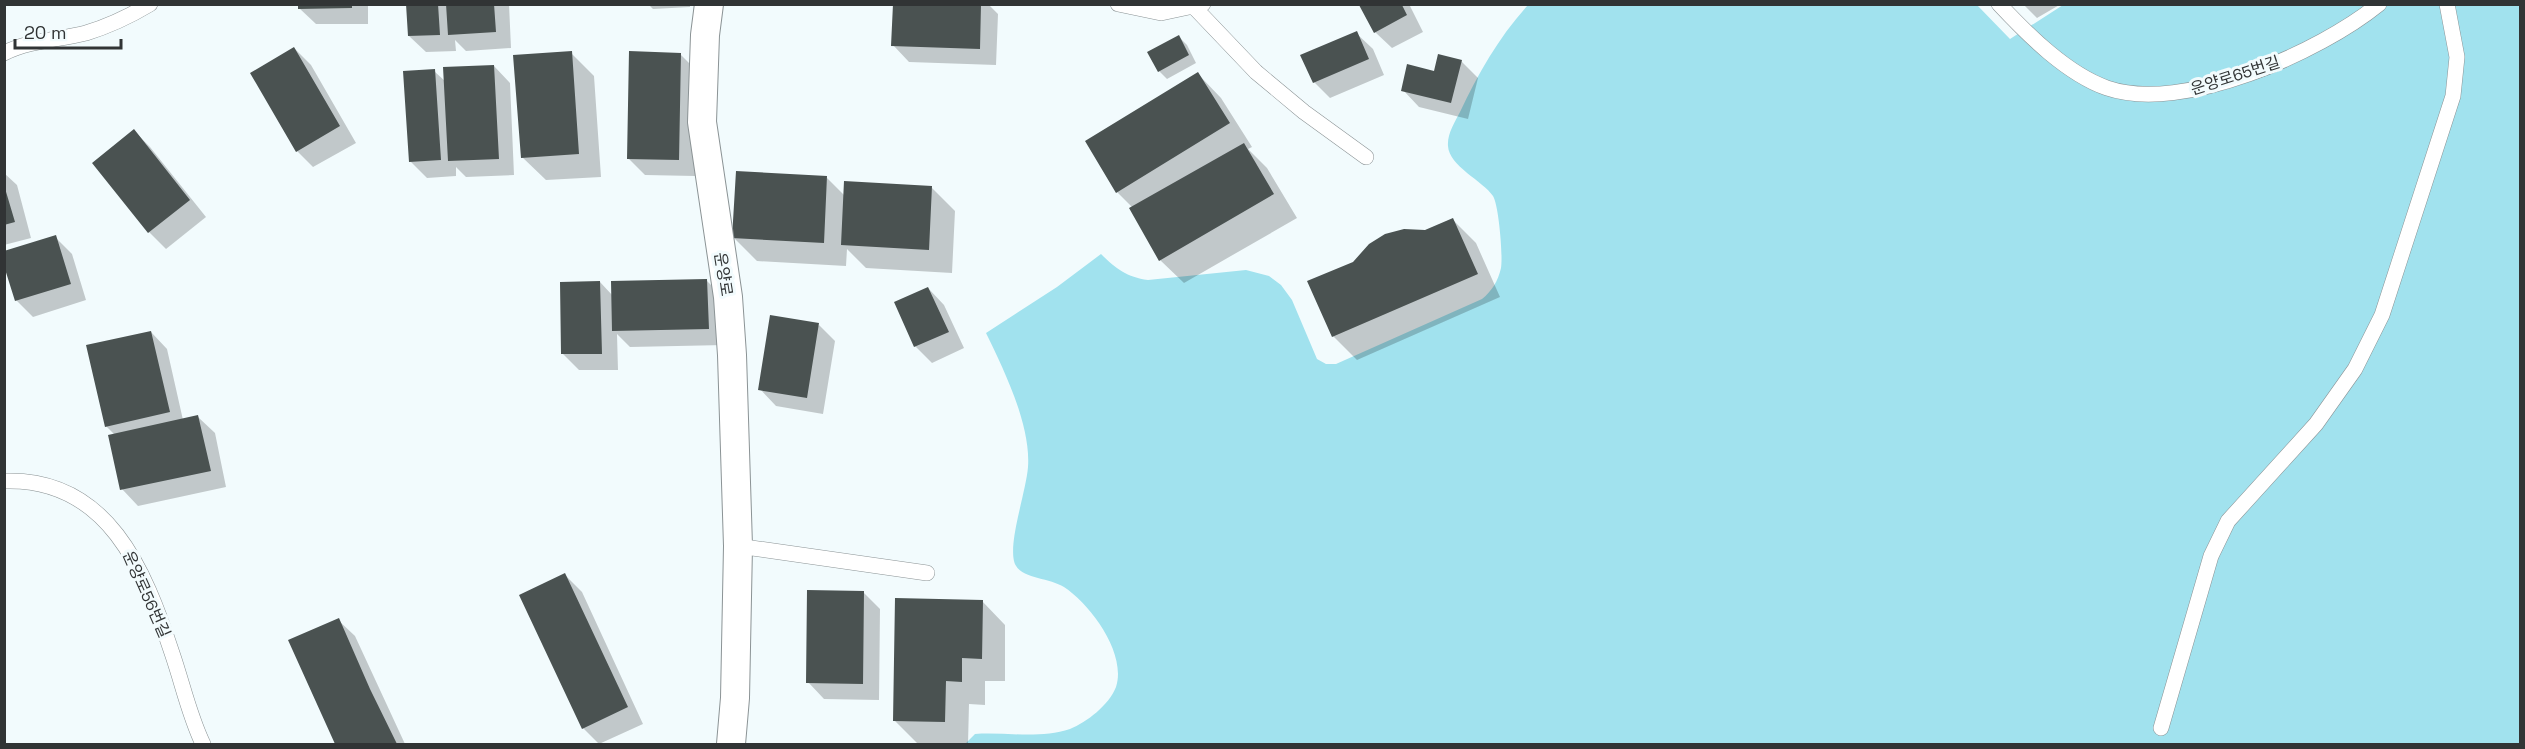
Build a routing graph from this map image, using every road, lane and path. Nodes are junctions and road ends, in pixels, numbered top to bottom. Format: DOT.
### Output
graph roads {
  1 [pos="150,4"];
  2 [pos="709,4"];
  3 [pos="1118,4"];
  4 [pos="1999,4"];
  5 [pos="2379,4"];
  6 [pos="2447,4"];
  7 [pos="1199,6"];
  8 [pos="4,53"];
  9 [pos="1366,157"];
  10 [pos="4,481"];
  11 [pos="738,546"];
  12 [pos="927,573"];
  13 [pos="2161,728"];
  14 [pos="204,744"];
  15 [pos="731,744"];
  1 -- 8 [label="lane"];
  2 -- 11 [label="street, 운양로"];
  3 -- 7 [label="lane"];
  4 -- 5 [label="lane, 운양로65번길"];
  6 -- 13 [label="lane"];
  7 -- 9 [label="lane"];
  10 -- 14 [label="lane, 운양로56번길"];
  11 -- 12 [label="lane"];
  11 -- 15 [label="street, 운양로"];
}
